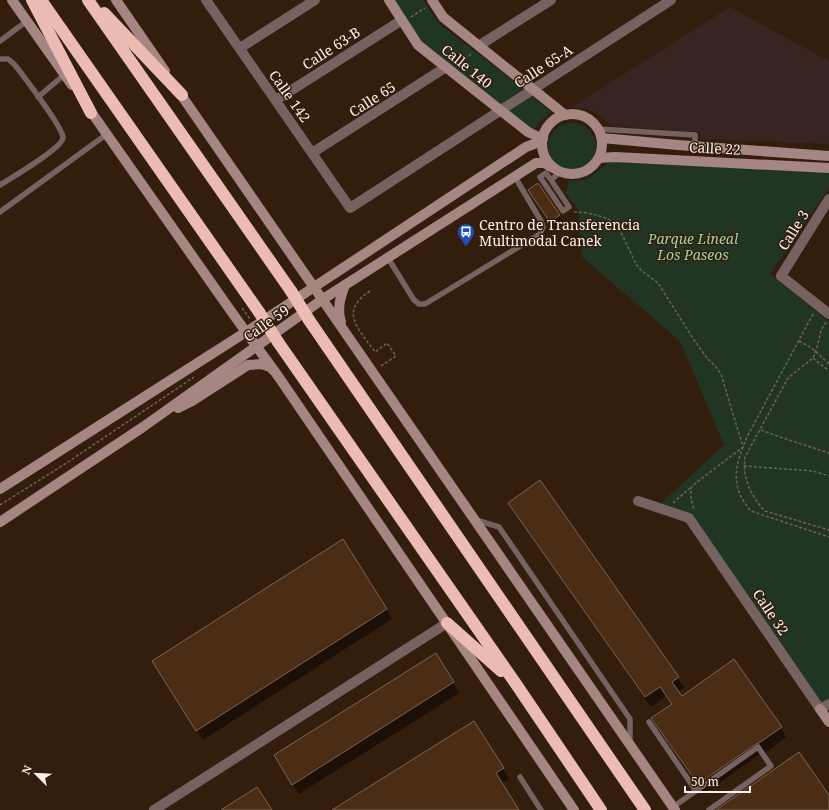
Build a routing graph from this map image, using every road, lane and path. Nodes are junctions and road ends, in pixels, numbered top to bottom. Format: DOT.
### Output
graph roads {
  1 [pos="12,0"];
  2 [pos="32,0"];
  3 [pos="41,0"];
  4 [pos="88,0"];
  5 [pos="92,0"];
  6 [pos="116,0"];
  7 [pos="206,0"];
  8 [pos="316,0"];
  9 [pos="389,0"];
  10 [pos="551,0"];
  11 [pos="671,0"];
  12 [pos="432,2"];
  13 [pos="404,20"];
  14 [pos="27,21"];
  15 [pos="0,41"];
  16 [pos="240,48"];
  17 [pos="478,49"];
  18 [pos="0,59"];
  19 [pos="449,67"];
  20 [pos="64,75"];
  21 [pos="533,89"];
  22 [pos="182,95"];
  23 [pos="38,97"];
  24 [pos="276,100"];
  25 [pos="501,111"];
  26 [pos="91,112"];
  27 [pos="565,115"];
  28 [pos="600,133"];
  29 [pos="107,134"];
  30 [pos="542,140"];
  31 [pos="312,154"];
  32 [pos="829,156"];
  33 [pos="599,158"];
  34 [pos="829,168"];
  35 [pos="557,170"];
  36 [pos="515,177"];
  37 [pos="551,180"];
  38 [pos="0,185"];
  39 [pos="829,199"];
  40 [pos="569,207"];
  41 [pos="350,208"];
  42 [pos="0,212"];
  43 [pos="388,258"];
  44 [pos="345,285"];
  45 [pos="314,286"];
  46 [pos="370,291"];
  47 [pos="323,299"];
  48 [pos="818,305"];
  49 [pos="829,315"];
  50 [pos="342,328"];
  51 [pos="246,332"];
  52 [pos="799,341"];
  53 [pos="257,346"];
  54 [pos="815,351"];
  55 [pos="375,352"];
  56 [pos="373,354"];
  57 [pos="813,358"];
  58 [pos="829,364"];
  59 [pos="381,366"];
  60 [pos="829,371"];
  61 [pos="195,376"];
  62 [pos="278,376"];
  63 [pos="143,427"];
  64 [pos="760,429"];
  65 [pos="743,447"];
  66 [pos="829,453"];
  67 [pos="744,466"];
  68 [pos="829,476"];
  69 [pos="692,486"];
  70 [pos="0,489"];
  71 [pos="638,501"];
  72 [pos="0,505"];
  73 [pos="665,510"];
  74 [pos="476,520"];
  75 [pos="690,520"];
  76 [pos="0,522"];
  77 [pos="829,530"];
  78 [pos="829,537"];
  79 [pos="447,623"];
  80 [pos="516,684"];
  81 [pos="825,707"];
  82 [pos="649,722"];
  83 [pos="829,722"];
  84 [pos="630,744"];
  85 [pos="520,777"];
  86 [pos="623,778"];
  87 [pos="696,791"];
  88 [pos="674,809"];
  89 [pos="154,810"];
  90 [pos="541,810"];
  91 [pos="574,810"];
  92 [pos="601,810"];
  93 [pos="645,810"];
  94 [pos="653,810"];
  95 [pos="709,810"];
  1 -- 14 [label="main road"];
  2 -- 26 [label="highway"];
  3 -- 80 [label="highway, bridge"];
  4 -- 86 [label="highway, bridge"];
  5 -- 22 [label="highway"];
  6 -- 22 [label="main road"];
  7 -- 16 [label="street, Calle 142"];
  8 -- 16 [label="street"];
  9 -- 13 [label="main road, Calle 140"];
  10 -- 17 [label="street"];
  11 -- 21 [label="street, Calle 65-A"];
  12 -- 13 [label="path"];
  12 -- 17 [label="main road, Calle 140"];
  13 -- 19 [label="main road, Calle 140"];
  13 -- 24 [label="street, Calle 63-B"];
  14 -- 15 [label="lane"];
  14 -- 20 [label="main road"];
  16 -- 24 [label="street, Calle 142"];
  17 -- 19 [label="path"];
  17 -- 21 [label="main road, Calle 140"];
  18 -- 23 [label="lane"];
  19 -- 25 [label="main road, Calle 140"];
  19 -- 31 [label="street, Calle 65"];
  20 -- 23 [label="lane"];
  20 -- 26 [label="main road"];
  21 -- 25 [label="street, Calle 65-A"];
  21 -- 27 [label="main road, Calle 140"];
  22 -- 45 [label="main road"];
  23 -- 38 [label="lane"];
  24 -- 31 [label="street, Calle 142"];
  25 -- 30 [label="main road, Calle 140"];
  25 -- 41 [label="street, Calle 65-A"];
  26 -- 29 [label="main road"];
  27 -- 28 [label="main road"];
  27 -- 30 [label="main road"];
  28 -- 32 [label="main road, Calle 22"];
  28 -- 33 [label="main road"];
  29 -- 42 [label="lane"];
  29 -- 51 [label="main road"];
  30 -- 35 [label="main road"];
  30 -- 45 [label="main road, Calle 59"];
  31 -- 41 [label="street, Calle 142"];
  33 -- 34 [label="main road, Calle 22"];
  33 -- 35 [label="main road"];
  35 -- 36 [label="main road, Calle 59"];
  35 -- 37 [label="lane"];
  36 -- 43 [label="main road, Calle 59"];
  36 -- 43 [label="lane"];
  37 -- 40 [label="lane"];
  37 -- 40 [label="lane"];
  39 -- 48 [label="street, Calle 3"];
  40 -- 65 [label="path"];
  43 -- 44 [label="main road, Calle 59"];
  44 -- 47 [label="main road, Calle 59"];
  44 -- 50 [label="main road"];
  45 -- 47 [label="main road"];
  45 -- 51 [label="main road, Calle 59"];
  46 -- 55 [label="path"];
  47 -- 50 [label="main road"];
  47 -- 53 [label="main road, Calle 59"];
  48 -- 49 [label="street"];
  48 -- 52 [label="path"];
  49 -- 54 [label="path"];
  50 -- 74 [label="main road"];
  51 -- 53 [label="main road"];
  51 -- 70 [label="main road, Calle 59"];
  52 -- 54 [label="path"];
  52 -- 65 [label="path"];
  53 -- 62 [label="main road"];
  53 -- 63 [label="main road, Calle 59"];
  54 -- 57 [label="path"];
  54 -- 58 [label="path"];
  55 -- 56 [label="path"];
  55 -- 59 [label="path"];
  57 -- 60 [label="path"];
  57 -- 64 [label="path"];
  61 -- 72 [label="path"];
  62 -- 63 [label="main road"];
  62 -- 79 [label="main road"];
  63 -- 76 [label="main road, Calle 59"];
  64 -- 66 [label="path"];
  64 -- 67 [label="path"];
  65 -- 69 [label="path"];
  65 -- 78 [label="path"];
  67 -- 68 [label="path"];
  67 -- 77 [label="path"];
  69 -- 73 [label="path"];
  69 -- 75 [label="path"];
  71 -- 73 [label="street"];
  73 -- 75 [label="street"];
  74 -- 84 [label="main road"];
  74 -- 84 [label="lane"];
  75 -- 81 [label="street, Calle 32"];
  79 -- 80 [label="highway"];
  79 -- 89 [label="street"];
  79 -- 91 [label="main road"];
  80 -- 92 [label="highway"];
  81 -- 83 [label="main road, Calle 32"];
  82 -- 87 [label="lane"];
  84 -- 88 [label="main road"];
  85 -- 90 [label="lane"];
  86 -- 93 [label="highway"];
  86 -- 94 [label="highway"];
  87 -- 88 [label="lane"];
  87 -- 95 [label="lane"];
}
